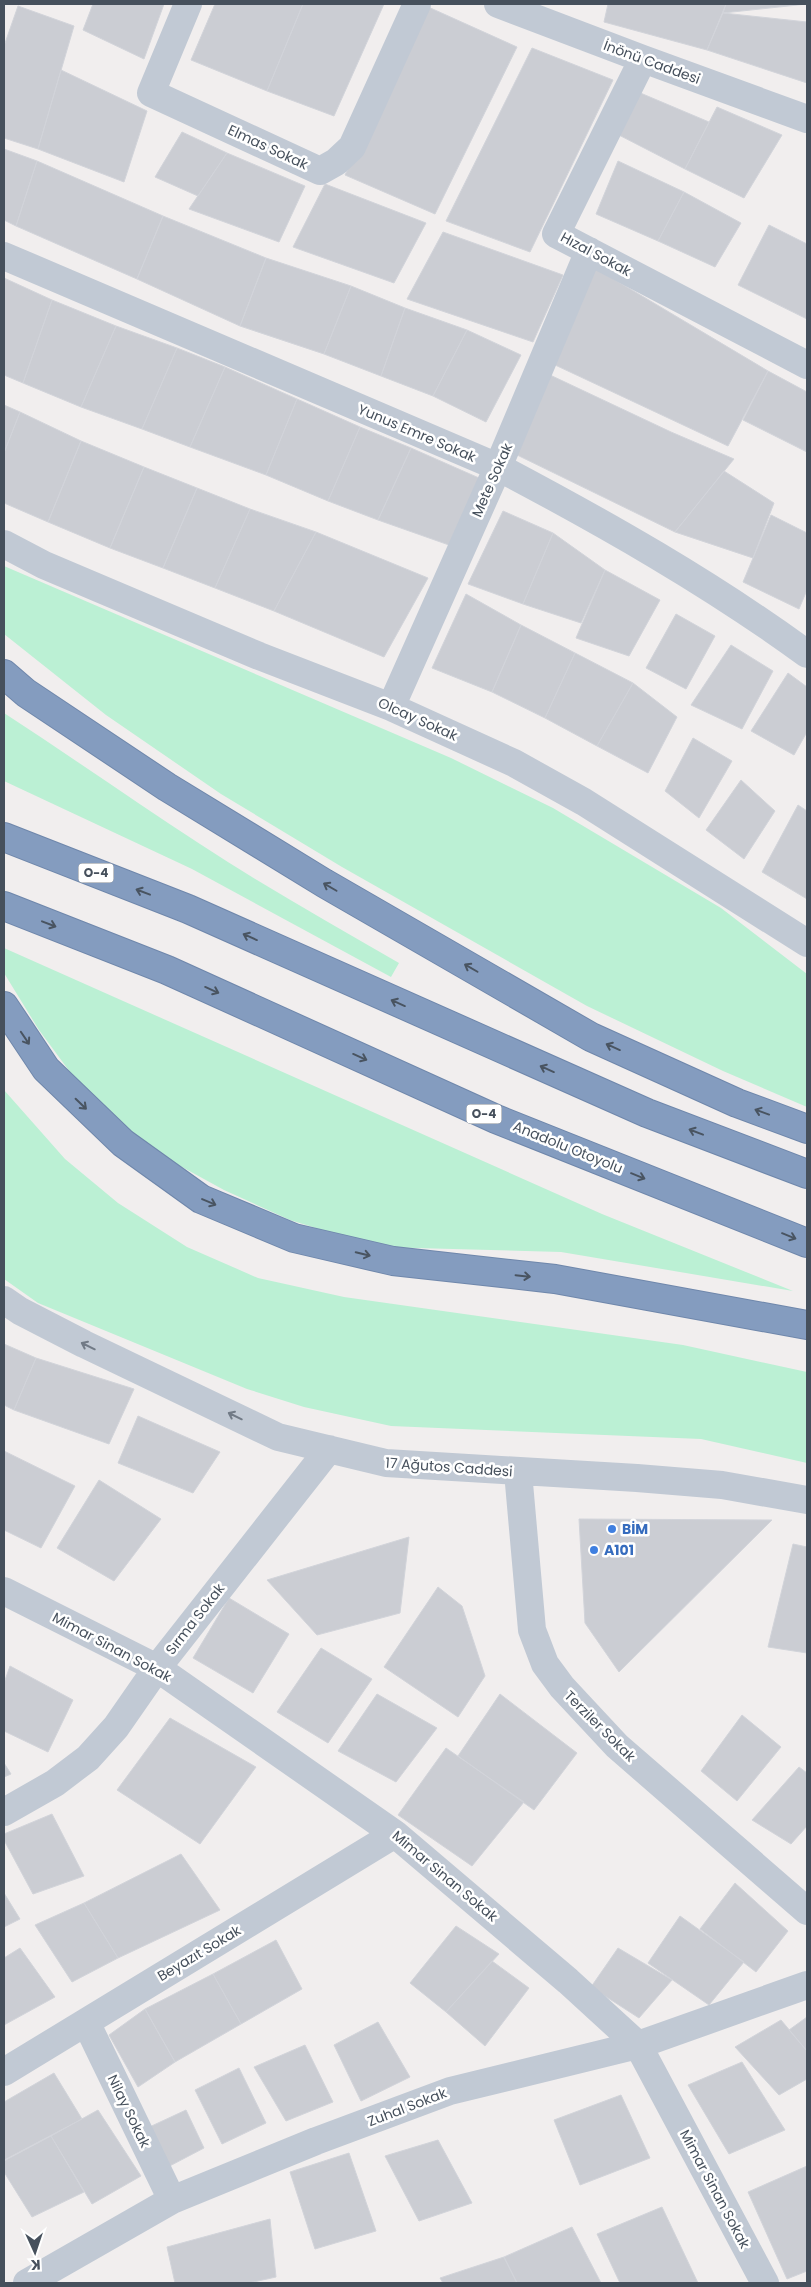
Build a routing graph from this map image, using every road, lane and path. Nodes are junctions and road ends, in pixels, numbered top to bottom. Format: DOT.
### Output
graph roads {
  1 [pos="188,4"];
  2 [pos="417,4"];
  3 [pos="498,4"];
  4 [pos="642,60"];
  5 [pos="807,119"];
  6 [pos="589,251"];
  7 [pos="4,256"];
  8 [pos="807,365"];
  9 [pos="498,468"];
  10 [pos="4,544"];
  11 [pos="807,654"];
  12 [pos="4,674"];
  13 [pos="391,706"];
  14 [pos="4,837"];
  15 [pos="4,906"];
  16 [pos="807,943"];
  17 [pos="4,1006"];
  18 [pos="807,1129"];
  19 [pos="807,1174"];
  20 [pos="807,1243"];
  21 [pos="4,1300"];
  22 [pos="807,1325"];
  23 [pos="328,1449"];
  24 [pos="518,1472"];
  25 [pos="807,1500"];
  26 [pos="4,1591"];
  27 [pos="157,1668"];
  28 [pos="4,1812"];
  29 [pos="395,1834"];
  30 [pos="807,1911"];
  31 [pos="807,1985"];
  32 [pos="86,2022"];
  33 [pos="638,2045"];
  34 [pos="4,2072"];
  35 [pos="172,2200"];
  36 [pos="28,2283"];
  37 [pos="765,2283"];
  1 -- 2 [label="street, Elmas Sokak"];
  3 -- 4 [label="street, İnönü Caddesi"];
  4 -- 5 [label="street, İnönü Caddesi"];
  4 -- 6 [label="street, Hızal Sokak"];
  6 -- 8 [label="street, Hızal Sokak"];
  6 -- 9 [label="street, Mete Sokak"];
  7 -- 9 [label="street, Yunus Emre Sokak"];
  9 -- 11 [label="street, Yunus Emre Sokak"];
  9 -- 13 [label="street, Mete Sokak"];
  10 -- 13 [label="street, Olcay Sokak"];
  18 -- 12 [label="highway, one-way"];
  13 -- 16 [label="street, Olcay Sokak"];
  19 -- 14 [label="highway, O-4, one-way"];
  15 -- 20 [label="highway, Anadolu Otoyolu / O-4, one-way"];
  17 -- 22 [label="highway, one-way"];
  23 -- 21 [label="street, 17 Ağutos Caddesi, one-way"];
  23 -- 24 [label="street, 17 Ağutos Caddesi"];
  23 -- 27 [label="street, Sırma Sokak"];
  24 -- 25 [label="street, 17 Ağutos Caddesi"];
  24 -- 30 [label="street, Terziler Sokak"];
  26 -- 27 [label="street, Mimar Sinan Sokak"];
  27 -- 28 [label="street, Sırma Sokak"];
  27 -- 29 [label="street, Mimar Sinan Sokak"];
  29 -- 32 [label="street, Beyazıt Sokak"];
  29 -- 33 [label="street, Mimar Sinan Sokak"];
  31 -- 33 [label="street, Zuhal Sokak"];
  32 -- 34 [label="street, Beyazıt Sokak"];
  32 -- 35 [label="street, Nilay Sokak"];
  33 -- 35 [label="street, Zuhal Sokak"];
  33 -- 37 [label="street, Mimar Sinan Sokak"];
  35 -- 36 [label="street, Zuhal Sokak"];
}
